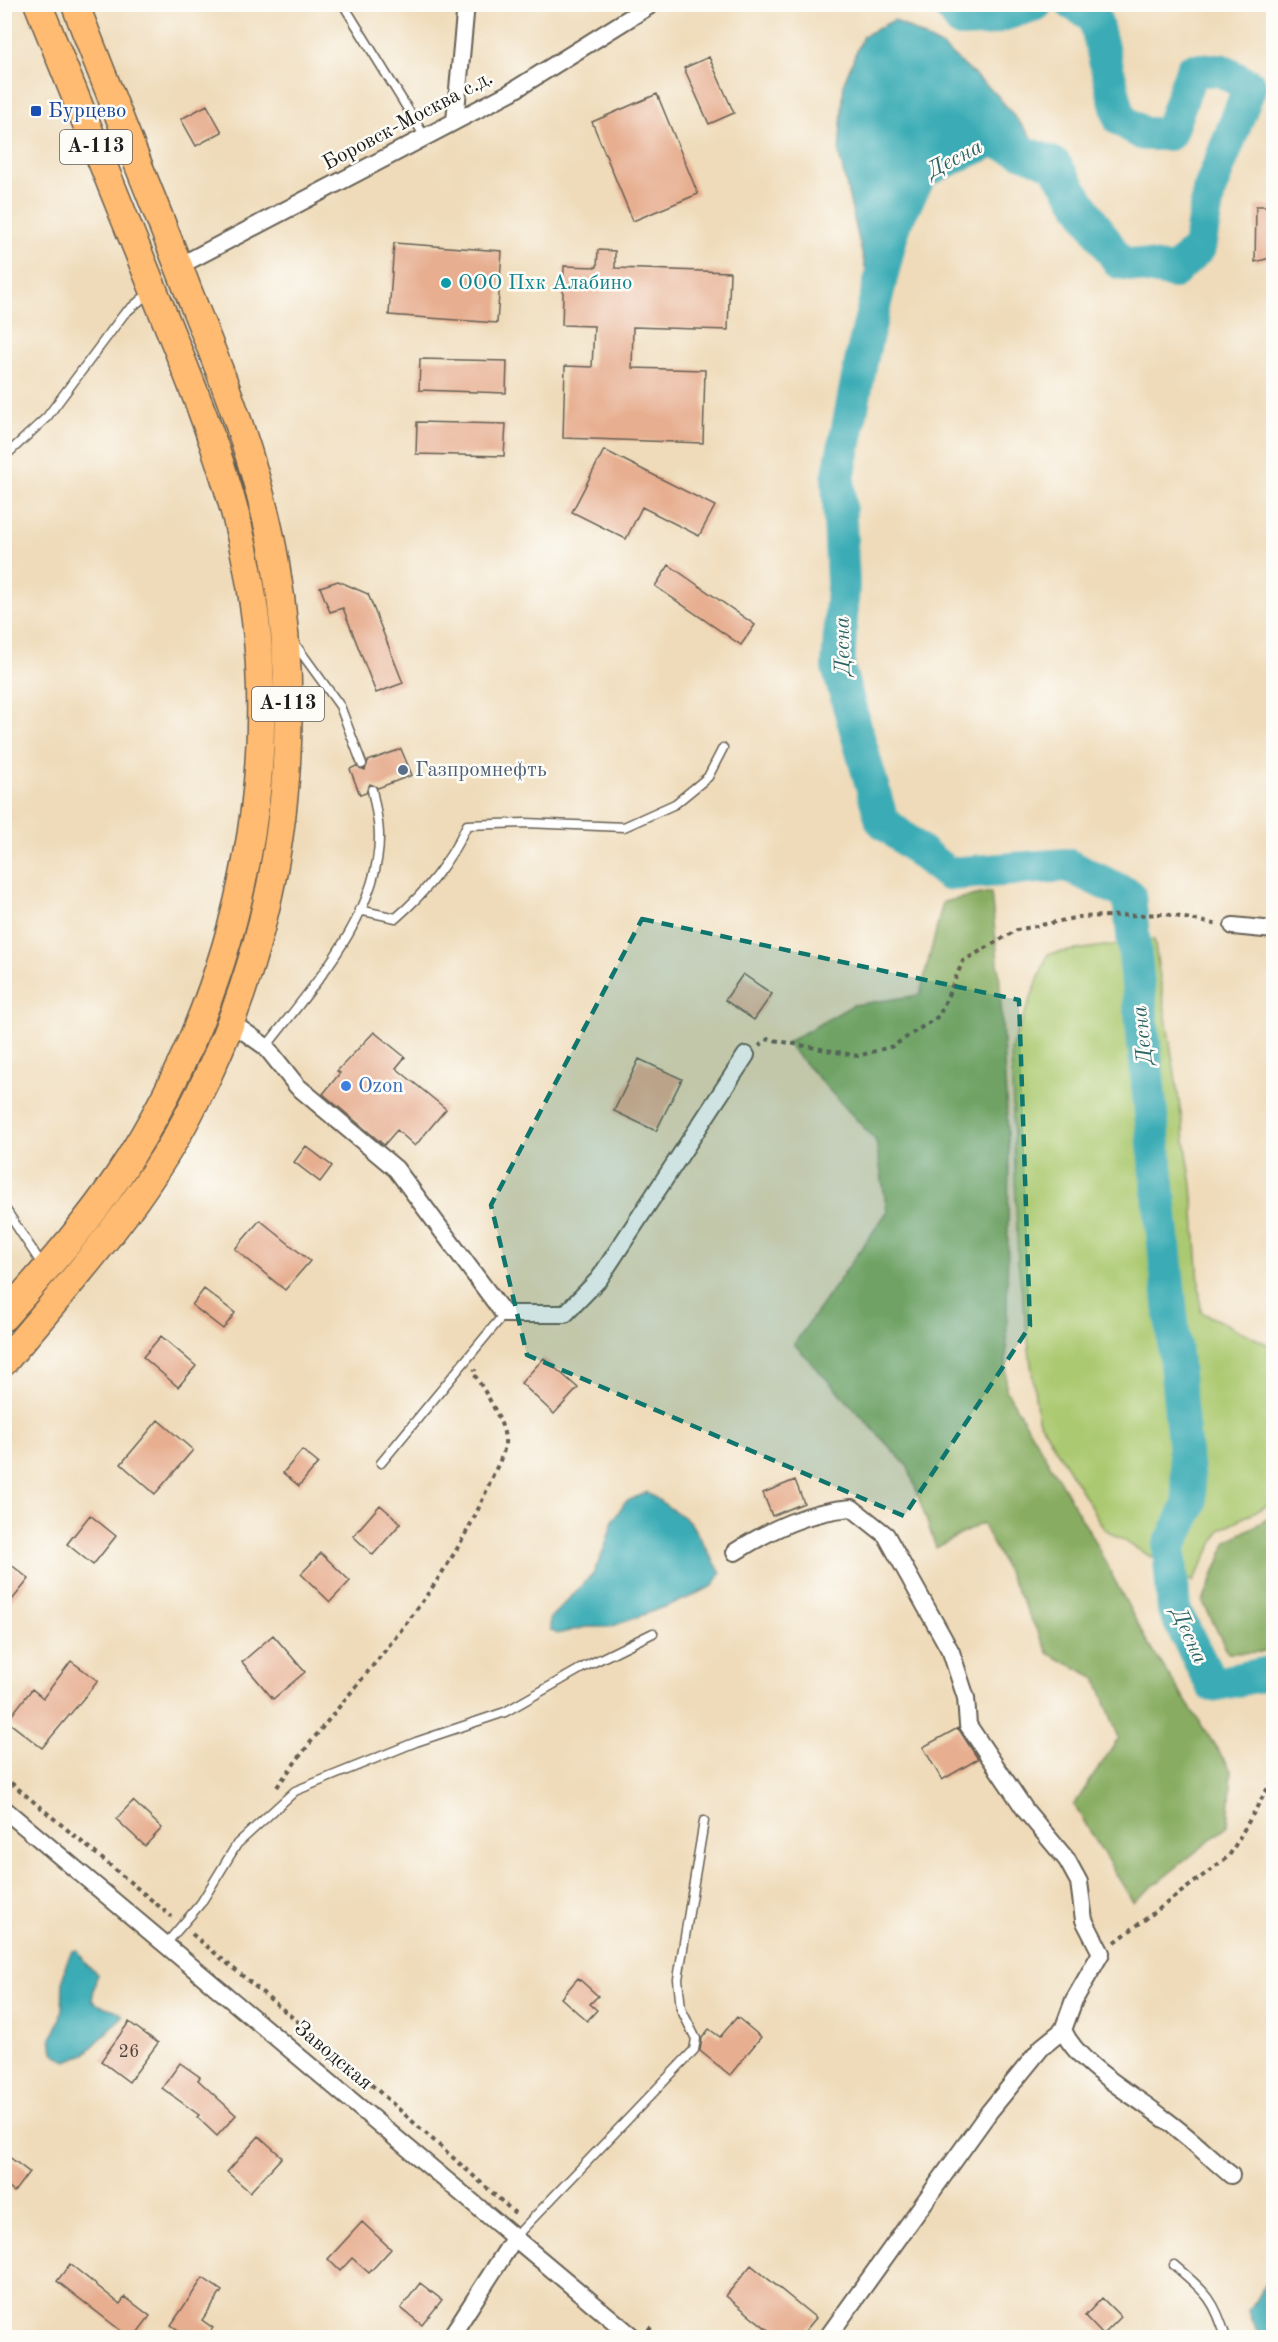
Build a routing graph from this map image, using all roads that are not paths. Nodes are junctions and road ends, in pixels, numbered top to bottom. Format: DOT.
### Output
graph roads {
  1 [pos="38,4"];
  2 [pos="75,4"];
  3 [pos="343,4"];
  4 [pos="466,4"];
  5 [pos="652,4"];
  6 [pos="455,121"];
  7 [pos="425,137"];
  8 [pos="179,266"];
  9 [pos="153,290"];
  10 [pos="4,458"];
  11 [pos="284,628"];
  12 [pos="723,748"];
  13 [pos="362,764"];
  14 [pos="372,790"];
  15 [pos="359,910"];
  16 [pos="1233,926"];
  17 [pos="1274,930"];
  18 [pos="232,1023"];
  19 [pos="266,1047"];
  20 [pos="746,1055"];
  21 [pos="4,1207"];
  22 [pos="45,1269"];
  23 [pos="504,1314"];
  24 [pos="4,1317"];
  25 [pos="4,1362"];
  26 [pos="381,1463"];
  27 [pos="735,1552"];
  28 [pos="653,1633"];
  29 [pos="4,1809"];
  30 [pos="704,1821"];
  31 [pos="164,1945"];
  32 [pos="1063,2030"];
  33 [pos="1231,2175"];
  34 [pos="515,2237"];
  35 [pos="1174,2265"];
  36 [pos="450,2337"];
  37 [pos="634,2337"];
  38 [pos="827,2337"];
  39 [pos="1226,2337"];
  1 -- 9 [label="highway, А-113"];
  2 -- 8 [label="highway, А-113"];
  3 -- 7 [label="lane"];
  4 -- 6 [label="street"];
  5 -- 6 [label="street, Боровск-Москва с.д."];
  6 -- 7 [label="street, Боровск-Москва с.д."];
  7 -- 8 [label="street, Боровск-Москва с.д."];
  8 -- 11 [label="highway, А-113"];
  9 -- 10 [label="lane"];
  9 -- 22 [label="highway, А-113"];
  11 -- 13 [label="lane"];
  11 -- 18 [label="highway, А-113"];
  12 -- 15 [label="lane"];
  14 -- 15 [label="lane"];
  15 -- 19 [label="lane"];
  16 -- 17 [label="street"];
  18 -- 19 [label="street"];
  18 -- 25 [label="highway, А-113"];
  19 -- 23 [label="street"];
  20 -- 23 [label="street"];
  21 -- 22 [label="lane"];
  22 -- 24 [label="highway, А-113"];
  23 -- 26 [label="lane"];
  27 -- 32 [label="street"];
  28 -- 31 [label="lane"];
  29 -- 31 [label="street, Заводская"];
  30 -- 34 [label="lane"];
  31 -- 34 [label="street, Заводская"];
  32 -- 33 [label="street"];
  32 -- 38 [label="street"];
  34 -- 36 [label="street"];
  34 -- 37 [label="street, Заводская"];
  35 -- 39 [label="lane"];
}
